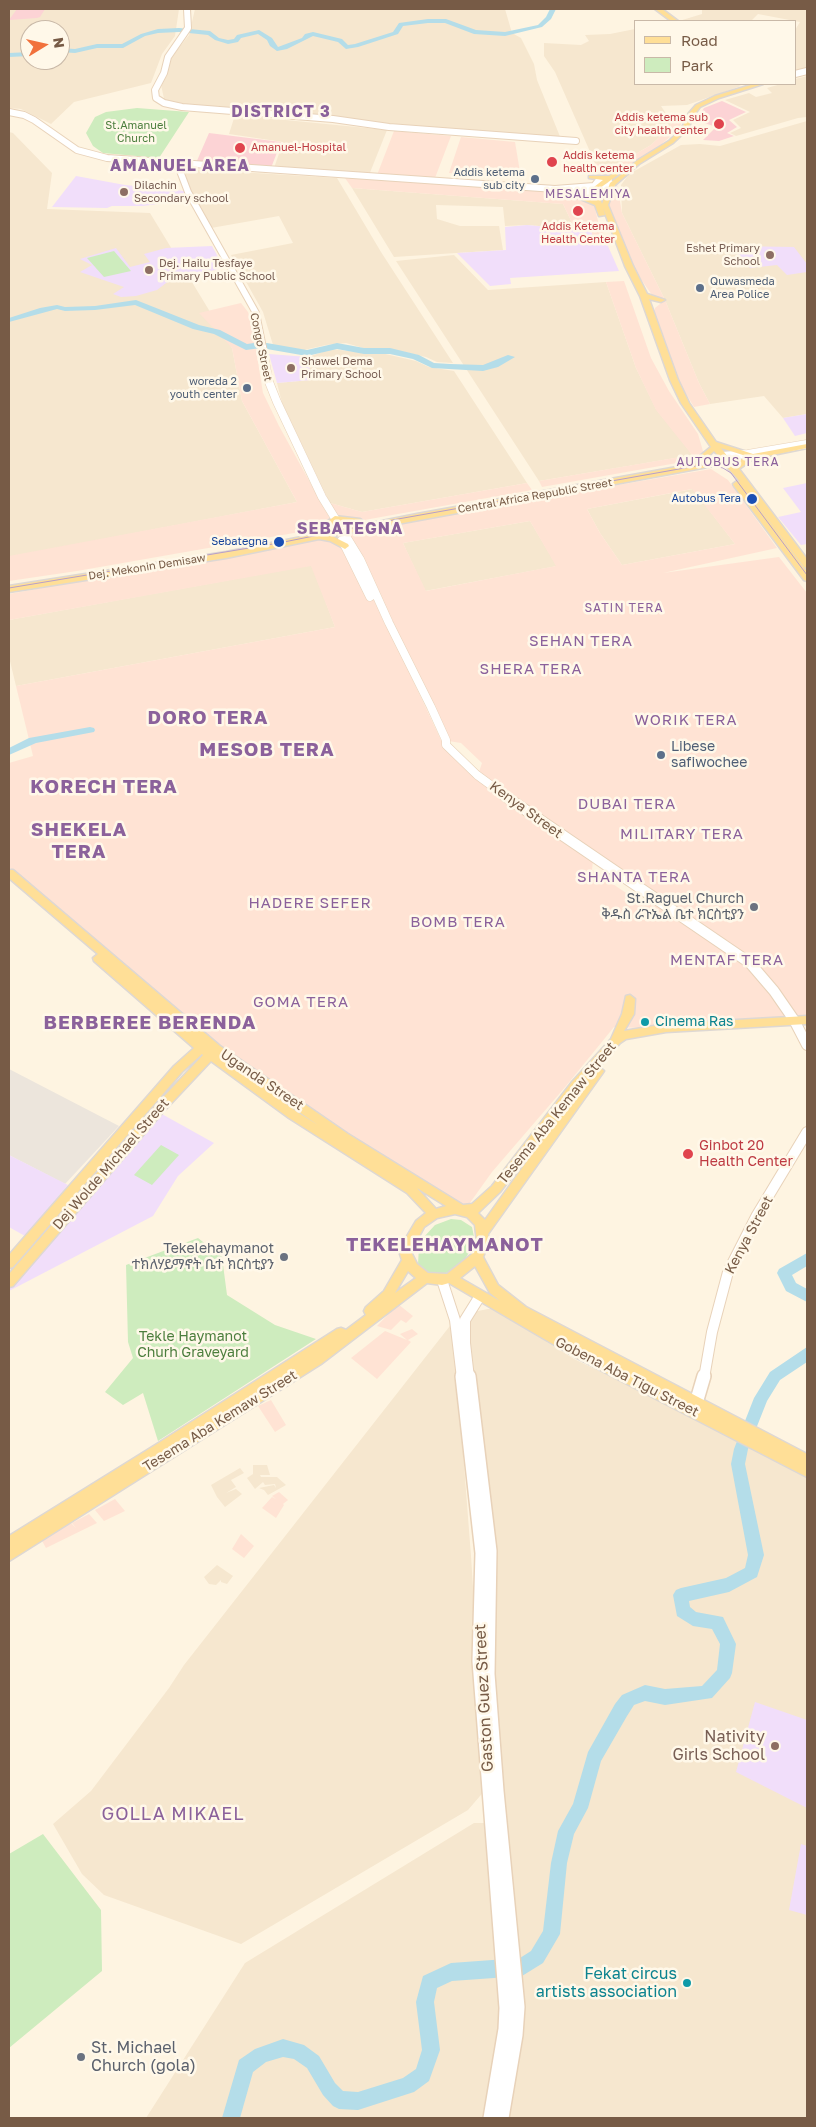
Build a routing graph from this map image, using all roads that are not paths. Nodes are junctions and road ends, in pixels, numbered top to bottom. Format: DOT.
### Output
graph roads {
  1 [pos="186,9"];
  2 [pos="658,9"];
  3 [pos="674,20"];
  4 [pos="185,30"];
  5 [pos="757,85"];
  6 [pos="9,112"];
  7 [pos="368,126"];
  8 [pos="378,126"];
  9 [pos="176,163"];
  10 [pos="637,163"];
  11 [pos="591,177"];
  12 [pos="623,177"];
  13 [pos="610,180"];
  14 [pos="628,184"];
  15 [pos="555,189"];
  16 [pos="595,192"];
  17 [pos="569,193"];
  18 [pos="601,205"];
  19 [pos="644,296"];
  20 [pos="649,313"];
  21 [pos="807,445"];
  22 [pos="747,454"];
  23 [pos="721,459"];
  24 [pos="701,463"];
  25 [pos="360,525"];
  26 [pos="338,526"];
  27 [pos="319,533"];
  28 [pos="349,546"];
  29 [pos="807,565"];
  30 [pos="807,578"];
  31 [pos="9,583"];
  32 [pos="9,589"];
  33 [pos="9,873"];
  34 [pos="9,883"];
  35 [pos="630,999"];
  36 [pos="807,1020"];
  37 [pos="794,1023"];
  38 [pos="623,1038"];
  39 [pos="807,1045"];
  40 [pos="209,1048"];
  41 [pos="807,1054"];
  42 [pos="807,1132"];
  43 [pos="90,1178"];
  44 [pos="463,1210"];
  45 [pos="434,1214"];
  46 [pos="483,1232"];
  47 [pos="476,1256"];
  48 [pos="408,1260"];
  49 [pos="9,1263"];
  50 [pos="424,1278"];
  51 [pos="446,1279"];
  52 [pos="488,1279"];
  53 [pos="9,1282"];
  54 [pos="480,1296"];
  55 [pos="338,1340"];
  56 [pos="566,1340"];
  57 [pos="695,1407"];
  58 [pos="745,1434"];
  59 [pos="807,1460"];
  60 [pos="807,1471"];
  61 [pos="478,1479"];
  62 [pos="9,1543"];
  63 [pos="9,1555"];
  64 [pos="510,1980"];
  65 [pos="490,2118"];
  66 [pos="502,2118"];
  1 -- 4 [label="main road"];
  2 -- 3 [label="main road"];
  4 -- 7 [label="main road"];
  4 -- 8 [label="main road"];
  5 -- 10 [label="main road"];
  6 -- 9 [label="main road"];
  7 -- 8 [label="main road"];
  7 -- 8 [label="main road"];
  9 -- 15 [label="main road"];
  9 -- 26 [label="main road, Congo Street"];
  10 -- 12 [label="main road"];
  10 -- 13 [label="main road"];
  11 -- 13 [label="main road"];
  12 -- 13 [label="main road"];
  12 -- 14 [label="main road"];
  13 -- 15 [label="main road"];
  13 -- 16 [label="main road"];
  13 -- 18 [label="main road"];
  15 -- 17 [label="main road"];
  16 -- 17 [label="main road"];
  16 -- 18 [label="main road"];
  17 -- 18 [label="main road"];
  18 -- 19 [label="main road"];
  18 -- 23 [label="main road"];
  19 -- 20 [label="main road"];
  19 -- 20 [label="main road"];
  20 -- 23 [label="main road"];
  21 -- 22 [label="main road"];
  21 -- 23 [label="main road"];
  22 -- 23 [label="main road"];
  22 -- 23 [label="main road"];
  23 -- 24 [label="main road, Central Africa Republic Street"];
  23 -- 24 [label="main road"];
  23 -- 29 [label="main road"];
  23 -- 30 [label="main road"];
  24 -- 25 [label="main road, Central Africa Republic Street"];
  25 -- 26 [label="main road, Central Africa Republic Street"];
  25 -- 26 [label="main road"];
  25 -- 28 [label="main road"];
  26 -- 27 [label="main road, Dej. Mekonin Demisaw"];
  26 -- 27 [label="main road"];
  26 -- 28 [label="main road, Congo Street"];
  27 -- 28 [label="main road"];
  27 -- 31 [label="main road, Dej. Mekonin Demisaw"];
  27 -- 32 [label="main road, Dej. Mekonin Demisaw"];
  28 -- 37 [label="main road, Kenya Street"];
  33 -- 40 [label="main road, Uganda Street"];
  34 -- 40 [label="main road, Uganda Street"];
  35 -- 38 [label="main road"];
  36 -- 37 [label="main road, Tesema Aba Kemaw Street"];
  37 -- 38 [label="main road, Tesema Aba Kemaw Street"];
  37 -- 39 [label="main road"];
  37 -- 41 [label="main road, Kenya Street"];
  38 -- 44 [label="main road, Tesema Aba Kemaw Street"];
  38 -- 46 [label="main road, Tesema Aba Kemaw Street"];
  40 -- 43 [label="main road, Dej Wolde Michael Street"];
  40 -- 44 [label="main road, Uganda Street"];
  40 -- 45 [label="main road, Uganda Street"];
  42 -- 57 [label="main road, Kenya Street"];
  43 -- 49 [label="main road, Dej Wolde Michael Street"];
  43 -- 53 [label="main road, Dej Wolde Michael Street"];
  44 -- 45 [label="main road"];
  44 -- 46 [label="main road"];
  45 -- 48 [label="main road"];
  46 -- 47 [label="main road"];
  47 -- 51 [label="main road"];
  47 -- 52 [label="main road, Gobena Aba Tigu Street"];
  48 -- 50 [label="main road"];
  48 -- 55 [label="main road, Tesema Aba Kemaw Street"];
  50 -- 51 [label="main road"];
  50 -- 55 [label="main road, Tesema Aba Kemaw Street"];
  51 -- 54 [label="main road, Gobena Aba Tigu Street"];
  51 -- 61 [label="main road, Gaston Guez Street"];
  52 -- 54 [label="main road"];
  52 -- 56 [label="main road, Gobena Aba Tigu Street"];
  54 -- 56 [label="main road, Gobena Aba Tigu Street"];
  54 -- 61 [label="main road, Gaston Guez Street"];
  55 -- 62 [label="main road, Tesema Aba Kemaw Street"];
  55 -- 63 [label="main road, Tesema Aba Kemaw Street"];
  56 -- 57 [label="main road, Gobena Aba Tigu Street"];
  57 -- 58 [label="main road, Gobena Aba Tigu Street"];
  58 -- 59 [label="main road, Gobena Aba Tigu Street"];
  58 -- 60 [label="main road, Gobena Aba Tigu Street"];
  61 -- 64 [label="main road, Gaston Guez Street"];
  64 -- 65 [label="main road, Gaston Guez Street"];
  64 -- 66 [label="main road, Gaston Guez Street"];
}
